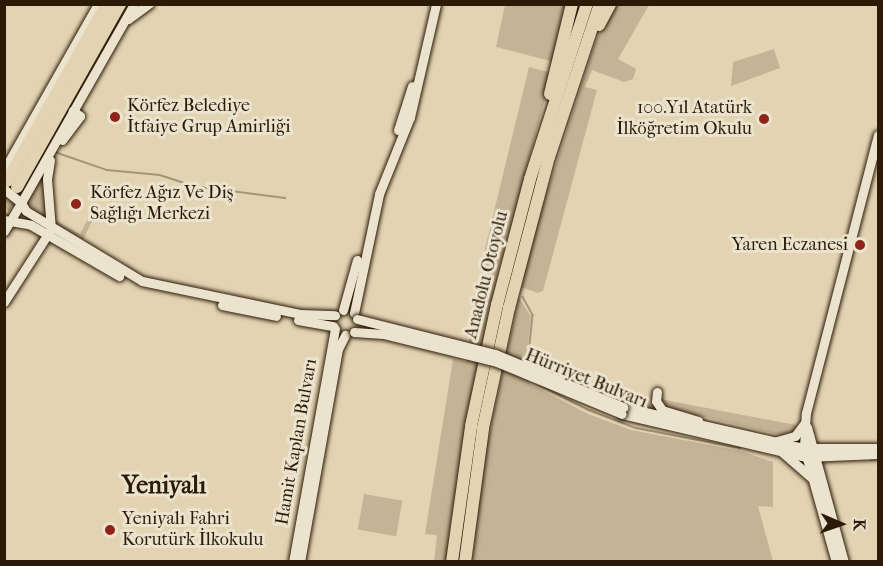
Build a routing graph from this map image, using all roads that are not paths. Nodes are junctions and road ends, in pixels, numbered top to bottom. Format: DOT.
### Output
graph roads {
  1 [pos="98,4"];
  2 [pos="107,4"];
  3 [pos="120,4"];
  4 [pos="134,4"];
  5 [pos="150,4"];
  6 [pos="429,4"];
  7 [pos="436,4"];
  8 [pos="572,4"];
  9 [pos="587,4"];
  10 [pos="600,4"];
  11 [pos="610,4"];
  12 [pos="126,20"];
  13 [pos="567,104"];
  14 [pos="76,113"];
  15 [pos="879,135"];
  16 [pos="530,179"];
  17 [pos="8,182"];
  18 [pos="21,203"];
  19 [pos="8,220"];
  20 [pos="4,231"];
  21 [pos="50,232"];
  22 [pos="4,302"];
  23 [pos="339,313"];
  24 [pos="356,316"];
  25 [pos="334,328"];
  26 [pos="350,333"];
  27 [pos="657,392"];
  28 [pos="623,411"];
  29 [pos="805,422"];
  30 [pos="731,433"];
  31 [pos="774,446"];
  32 [pos="879,448"];
  33 [pos="810,452"];
  34 [pos="827,452"];
  35 [pos="879,454"];
  36 [pos="817,478"];
  37 [pos="293,561"];
  38 [pos="300,561"];
  39 [pos="452,561"];
  40 [pos="465,561"];
  41 [pos="836,561"];
  42 [pos="844,561"];
  1 -- 17 [label="main road"];
  2 -- 17 [label="highway"];
  3 -- 17 [label="highway"];
  4 -- 12 [label="main road"];
  5 -- 12 [label="main road"];
  6 -- 23 [label="main road, Hamit Kaplan Bulvarı"];
  7 -- 24 [label="main road, Hamit Kaplan Bulvarı"];
  8 -- 16 [label="highway"];
  9 -- 16 [label="highway, Anadolu Otoyolu"];
  10 -- 13 [label="highway, Anadolu Otoyolu"];
  11 -- 13 [label="highway"];
  12 -- 14 [label="main road"];
  13 -- 40 [label="highway, Anadolu Otoyolu"];
  14 -- 18 [label="main road"];
  14 -- 21 [label="main road"];
  15 -- 29 [label="main road"];
  16 -- 39 [label="highway, Anadolu Otoyolu"];
  17 -- 18 [label="main road"];
  18 -- 19 [label="main road"];
  18 -- 21 [label="main road"];
  19 -- 20 [label="main road"];
  19 -- 21 [label="main road"];
  21 -- 22 [label="main road"];
  21 -- 23 [label="main road"];
  21 -- 25 [label="main road"];
  23 -- 24 [label="main road, Hürriyet Bulvarı"];
  23 -- 25 [label="main road, Hamit Kaplan Bulvarı"];
  24 -- 26 [label="main road, Hamit Kaplan Bulvarı"];
  24 -- 28 [label="main road, Hürriyet Bulvarı, bridge"];
  25 -- 26 [label="main road"];
  25 -- 37 [label="main road, Hamit Kaplan Bulvarı"];
  26 -- 28 [label="main road, Hürriyet Bulvarı, bridge"];
  26 -- 38 [label="main road, Hamit Kaplan Bulvarı"];
  27 -- 30 [label="main road"];
  28 -- 30 [label="main road, Hürriyet Bulvarı"];
  28 -- 31 [label="main road, Hürriyet Bulvarı"];
  29 -- 31 [label="main road"];
  29 -- 33 [label="main road"];
  29 -- 34 [label="main road"];
  30 -- 31 [label="main road, Hürriyet Bulvarı"];
  31 -- 33 [label="main road, Hürriyet Bulvarı"];
  31 -- 36 [label="main road"];
  32 -- 34 [label="main road, Hürriyet Bulvarı"];
  33 -- 34 [label="main road, Hürriyet Bulvarı"];
  33 -- 36 [label="main road"];
  34 -- 35 [label="main road, Hürriyet Bulvarı"];
  34 -- 36 [label="main road"];
  36 -- 41 [label="main road"];
  36 -- 42 [label="main road"];
}
